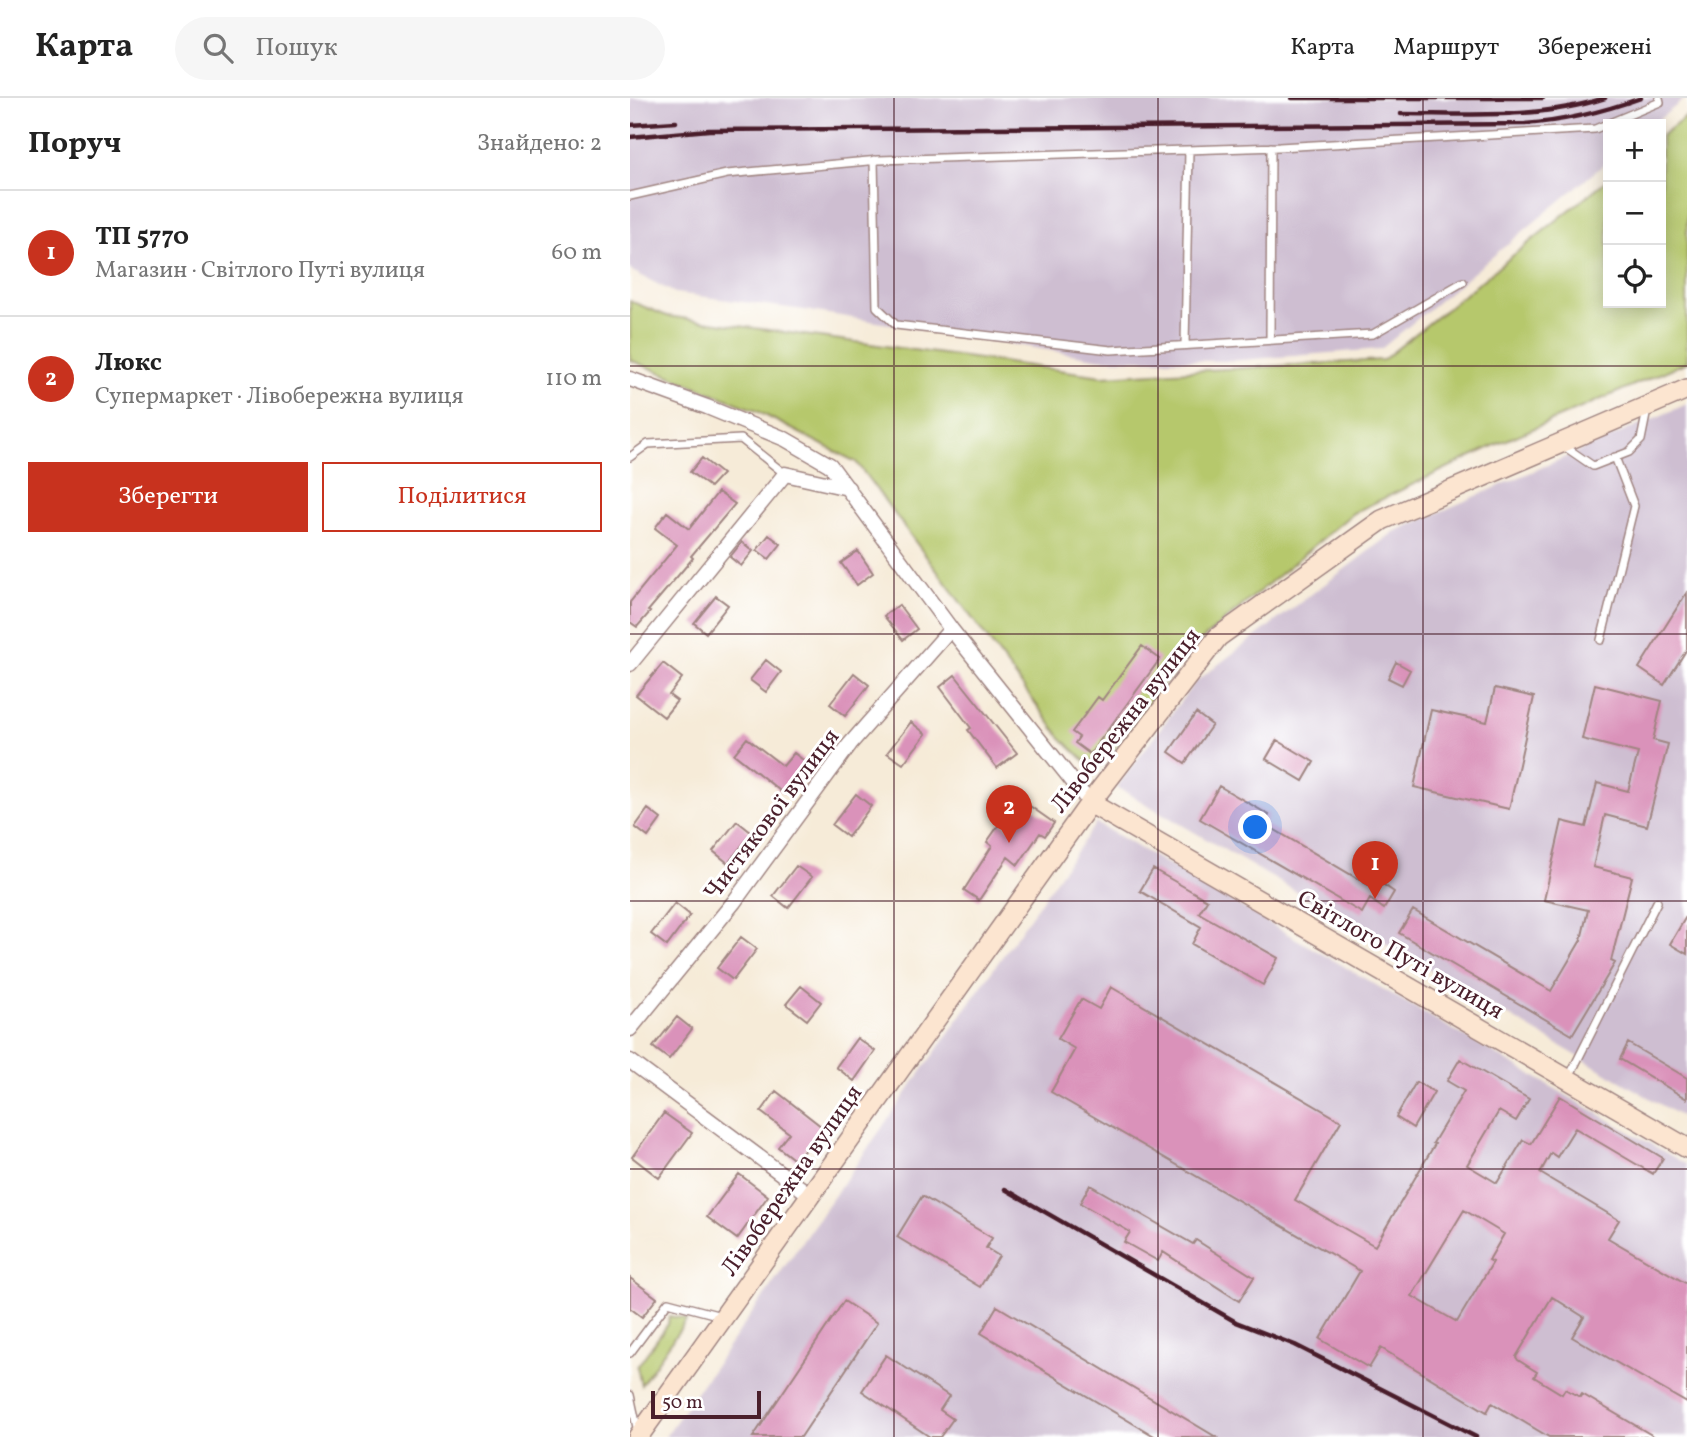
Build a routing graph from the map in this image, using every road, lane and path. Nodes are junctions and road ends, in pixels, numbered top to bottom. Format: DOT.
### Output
graph roads {
  1 [pos="1659,98"];
  2 [pos="1271,147"];
  3 [pos="1189,150"];
  4 [pos="874,160"];
  5 [pos="630,196"];
  6 [pos="1463,282"];
  7 [pos="1270,340"];
  8 [pos="1185,345"];
  9 [pos="630,379"];
  10 [pos="1687,389"];
  11 [pos="1648,406"];
  12 [pos="1560,443"];
  13 [pos="630,457"];
  14 [pos="1615,457"];
  15 [pos="785,474"];
  16 [pos="848,488"];
  17 [pos="951,629"];
  18 [pos="1601,640"];
  19 [pos="630,664"];
  20 [pos="1090,803"];
  21 [pos="1657,902"];
  22 [pos="630,1028"];
  23 [pos="630,1061"];
  24 [pos="1568,1079"];
  25 [pos="1687,1148"];
  26 [pos="810,1195"];
  27 [pos="724,1317"];
  28 [pos="630,1353"];
  29 [pos="630,1395"];
  30 [pos="638,1436"];
  1 -- 2 [label="lane"];
  2 -- 3 [label="lane"];
  2 -- 7 [label="lane"];
  3 -- 4 [label="lane"];
  3 -- 8 [label="lane"];
  4 -- 5 [label="lane"];
  4 -- 8 [label="lane"];
  6 -- 7 [label="lane"];
  7 -- 8 [label="lane"];
  9 -- 16 [label="street"];
  10 -- 11 [label="main road, Лівобережна вулиця"];
  11 -- 12 [label="main road, Лівобережна вулиця"];
  11 -- 14 [label="lane"];
  12 -- 14 [label="lane"];
  12 -- 20 [label="main road, Лівобережна вулиця"];
  13 -- 15 [label="lane"];
  14 -- 18 [label="lane"];
  15 -- 16 [label="street"];
  15 -- 19 [label="street"];
  16 -- 17 [label="street"];
  17 -- 20 [label="street"];
  17 -- 22 [label="street, Чистякової вулиця"];
  20 -- 24 [label="main road, Світлого Путі вулиця"];
  20 -- 26 [label="main road, Лівобережна вулиця"];
  21 -- 24 [label="lane"];
  23 -- 26 [label="street"];
  24 -- 25 [label="main road, Світлого Путі вулиця"];
  26 -- 27 [label="main road, Лівобережна вулиця"];
  27 -- 28 [label="lane"];
  27 -- 30 [label="main road, Лівобережна вулиця"];
  29 -- 30 [label="lane"];
}
